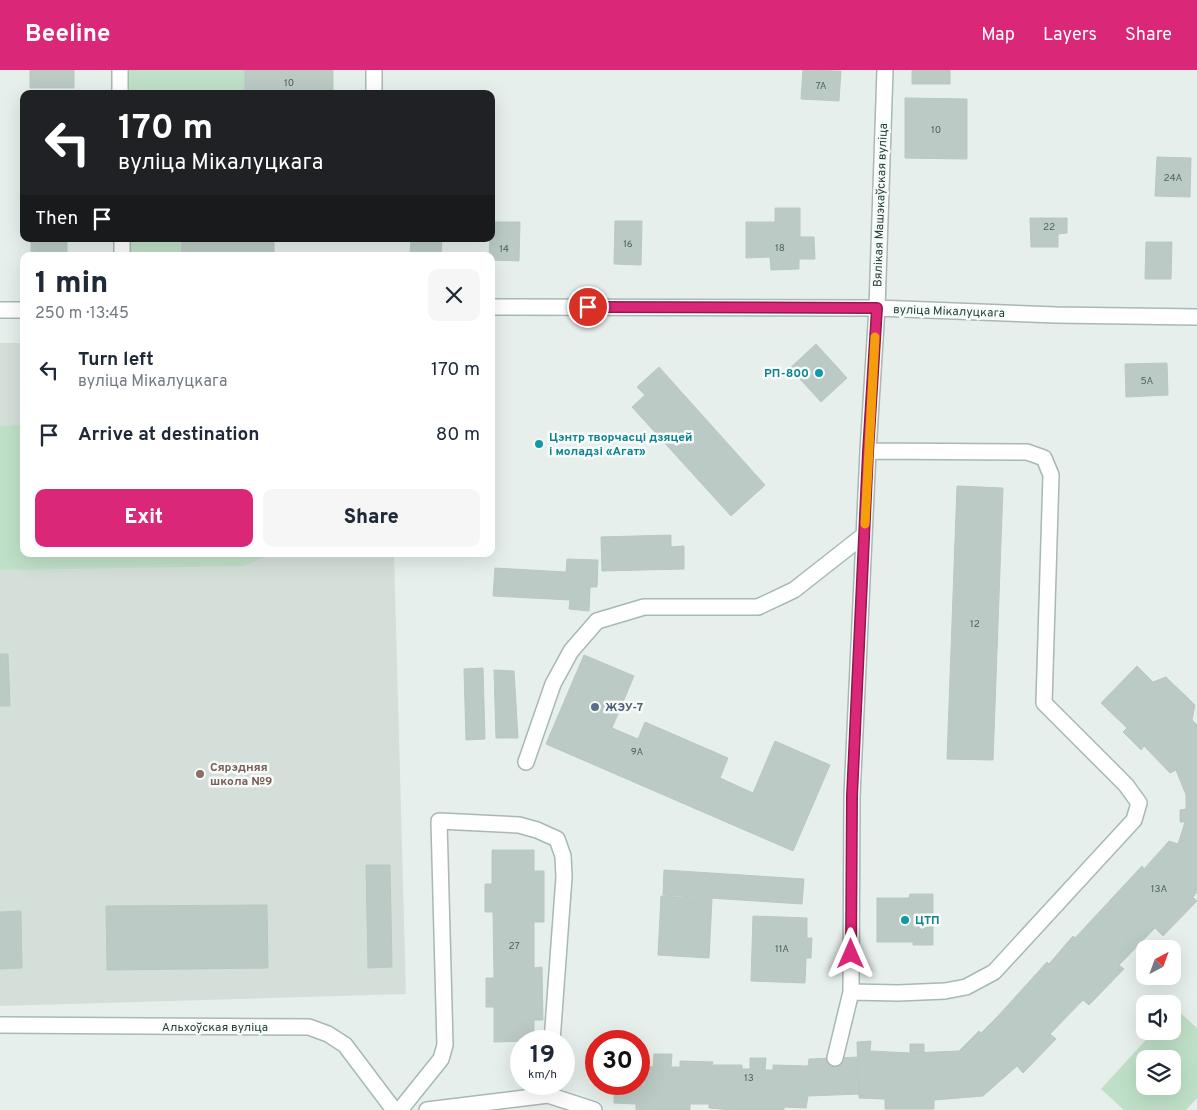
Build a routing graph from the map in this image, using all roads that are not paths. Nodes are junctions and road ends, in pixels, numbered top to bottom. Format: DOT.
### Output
graph roads {
  1 [pos="120,70"];
  2 [pos="374,70"];
  3 [pos="885,70"];
  4 [pos="120,90"];
  5 [pos="374,90"];
  6 [pos="495,307"];
  7 [pos="877,308"];
  8 [pos="0,310"];
  9 [pos="20,310"];
  10 [pos="1197,317"];
  11 [pos="868,452"];
  12 [pos="864,536"];
  13 [pos="526,762"];
  14 [pos="851,992"];
  15 [pos="0,1025"];
  16 [pos="553,1030"];
  17 [pos="835,1058"];
  18 [pos="514,1095"];
  19 [pos="562,1095"];
  20 [pos="394,1110"];
  21 [pos="400,1110"];
  22 [pos="427,1110"];
  23 [pos="594,1110"];
  1 -- 4 [label="street"];
  2 -- 5 [label="street"];
  3 -- 7 [label="street, Вялікая Машэкаўская вуліца"];
  6 -- 7 [label="street, вуліца Мікалуцкага"];
  7 -- 10 [label="street, вуліца Мікалуцкага"];
  7 -- 11 [label="street, Вялікая Машэкаўская вуліца"];
  8 -- 9 [label="street"];
  11 -- 12 [label="street, Вялікая Машэкаўская вуліца"];
  11 -- 14 [label="street"];
  12 -- 13 [label="street"];
  12 -- 14 [label="street, Вялікая Машэкаўская вуліца"];
  14 -- 17 [label="street, Вялікая Машэкаўская вуліца"];
  15 -- 20 [label="street, Альхоўская вуліца"];
  16 -- 21 [label="street"];
  18 -- 22 [label="street"];
  19 -- 23 [label="street"];
}
